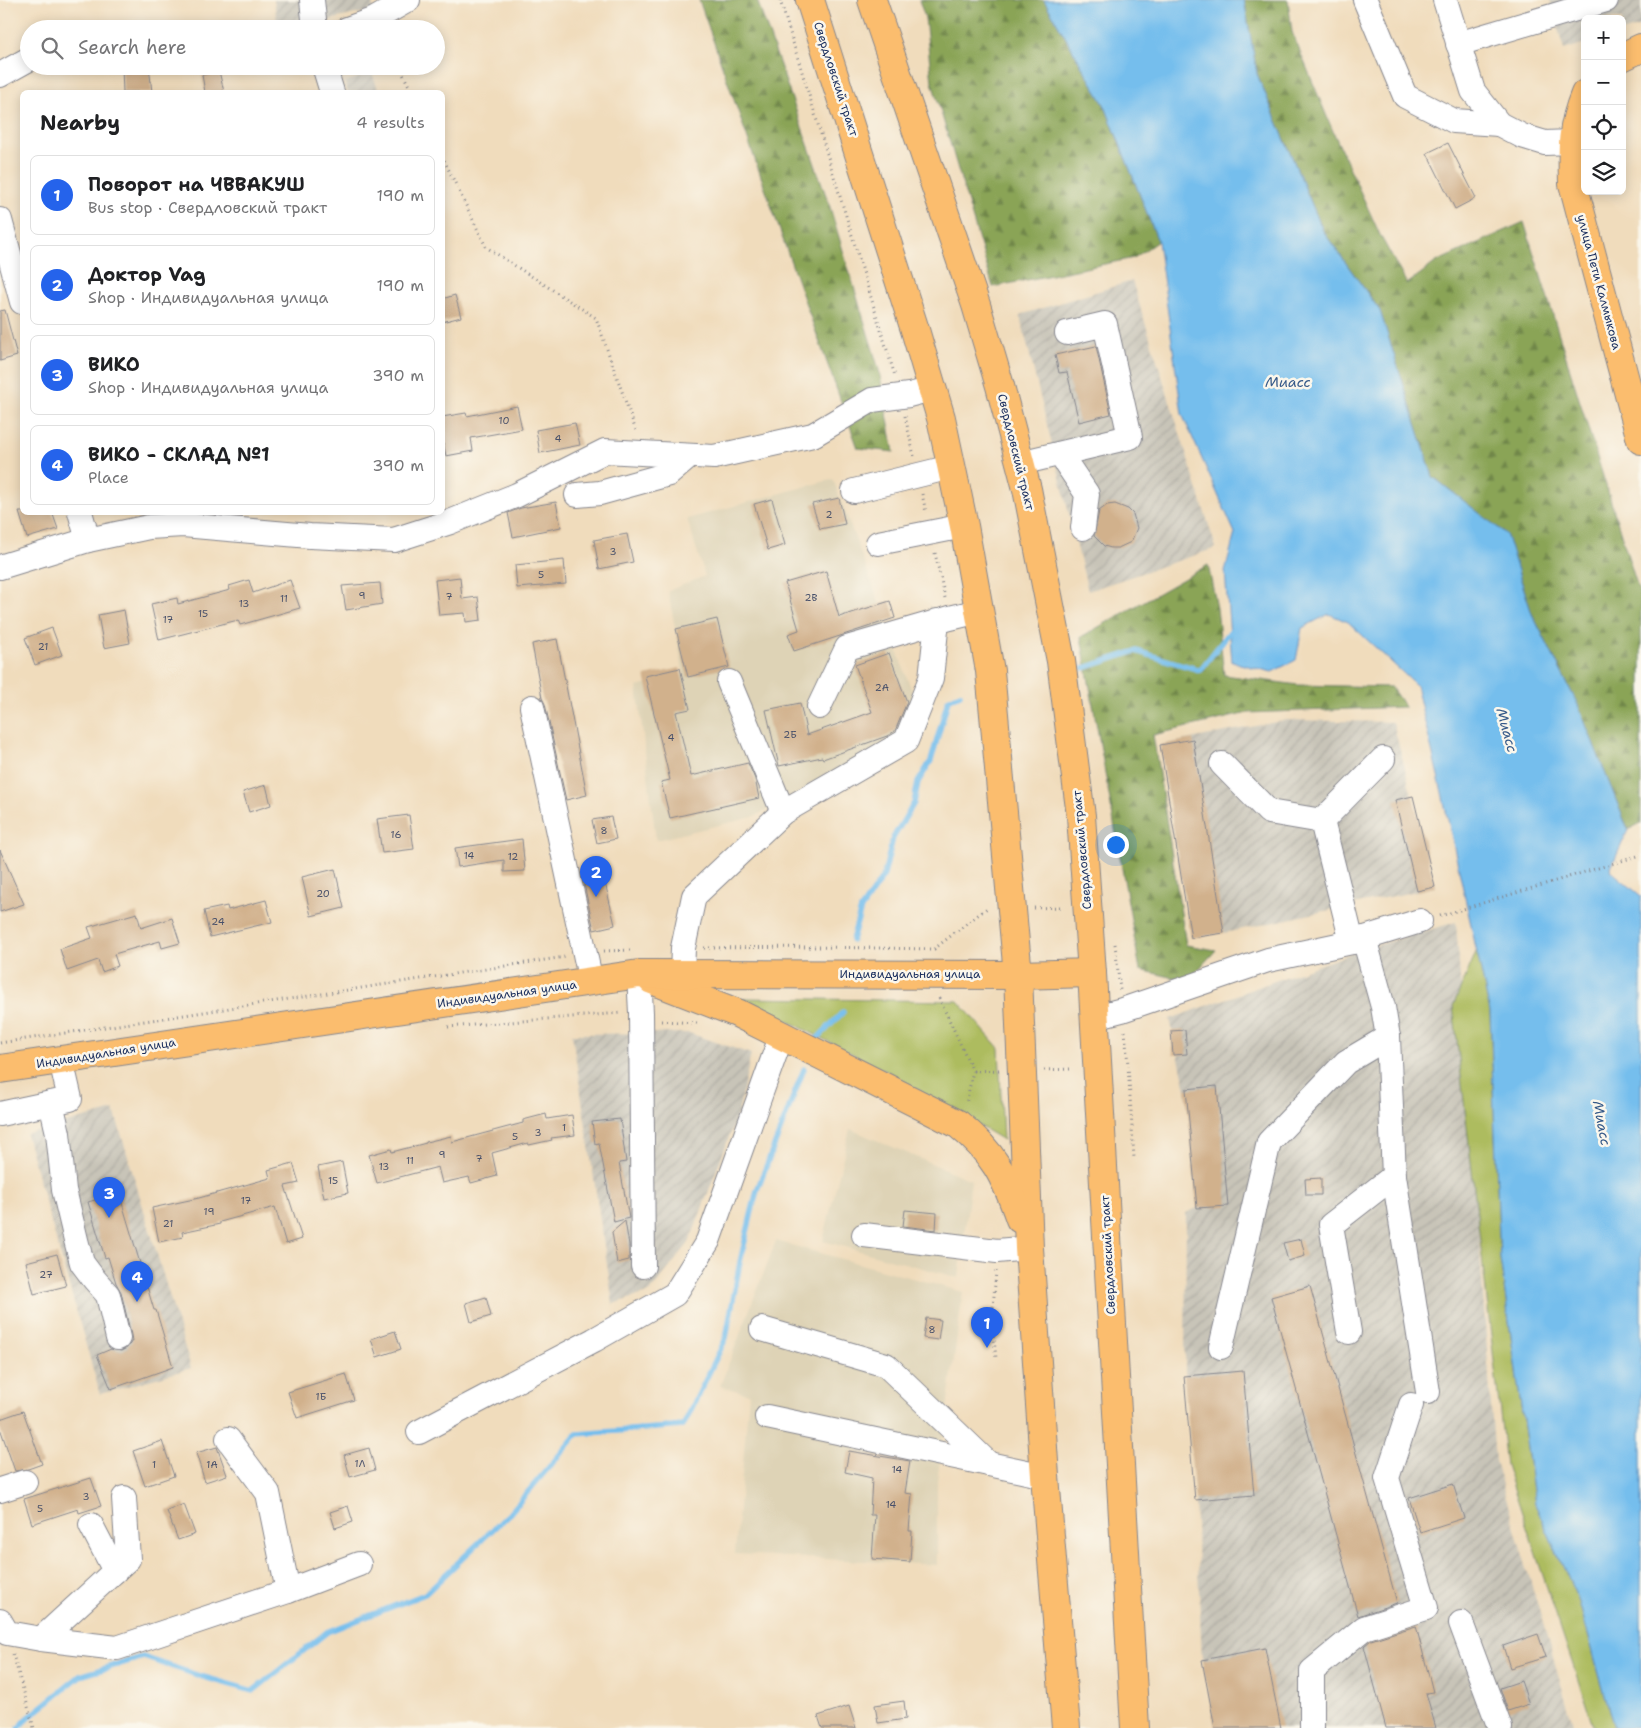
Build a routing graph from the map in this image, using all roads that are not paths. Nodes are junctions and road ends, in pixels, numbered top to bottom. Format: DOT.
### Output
graph roads {
  1 [pos="312,0"];
  2 [pos="408,0"];
  3 [pos="810,0"];
  4 [pos="872,0"];
  5 [pos="1365,0"];
  6 [pos="1446,0"];
  7 [pos="1606,0"];
  8 [pos="315,20"];
  9 [pos="370,20"];
  10 [pos="1458,44"];
  11 [pos="1641,48"];
  12 [pos="1626,55"];
  13 [pos="20,64"];
  14 [pos="0,75"];
  15 [pos="327,75"];
  16 [pos="331,90"];
  17 [pos="1581,103"];
  18 [pos="1499,124"];
  19 [pos="1571,142"];
  20 [pos="0,220"];
  21 [pos="20,295"];
  22 [pos="1067,334"];
  23 [pos="932,389"];
  24 [pos="1641,440"];
  25 [pos="1060,454"];
  26 [pos="690,456"];
  27 [pos="1020,464"];
  28 [pos="952,467"];
  29 [pos="854,491"];
  30 [pos="576,495"];
  31 [pos="81,515"];
  32 [pos="964,526"];
  33 [pos="1083,528"];
  34 [pos="88,540"];
  35 [pos="878,543"];
  36 [pos="0,567"];
  37 [pos="979,612"];
  38 [pos="943,620"];
  39 [pos="729,682"];
  40 [pos="532,707"];
  41 [pos="819,707"];
  42 [pos="1383,760"];
  43 [pos="1222,764"];
  44 [pos="783,812"];
  45 [pos="1322,821"];
  46 [pos="1420,921"];
  47 [pos="1358,940"];
  48 [pos="1092,973"];
  49 [pos="639,974"];
  50 [pos="682,974"];
  51 [pos="1018,975"];
  52 [pos="591,982"];
  53 [pos="1095,1017"];
  54 [pos="782,1034"];
  55 [pos="1388,1037"];
  56 [pos="61,1060"];
  57 [pos="0,1069"];
  58 [pos="51,1103"];
  59 [pos="0,1114"];
  60 [pos="1394,1176"];
  61 [pos="864,1235"];
  62 [pos="1029,1248"];
  63 [pos="643,1266"];
  64 [pos="762,1329"];
  65 [pos="1349,1332"];
  66 [pos="118,1338"];
  67 [pos="1221,1347"];
  68 [pos="767,1417"];
  69 [pos="419,1432"];
  70 [pos="228,1439"];
  71 [pos="988,1464"];
  72 [pos="1044,1476"];
  73 [pos="25,1482"];
  74 [pos="0,1490"];
  75 [pos="124,1498"];
  76 [pos="91,1525"];
  77 [pos="359,1564"];
  78 [pos="115,1571"];
  79 [pos="288,1591"];
  80 [pos="1461,1623"];
  81 [pos="4,1627"];
  82 [pos="41,1639"];
  83 [pos="1066,1728"];
  84 [pos="1135,1728"];
  85 [pos="1312,1728"];
  86 [pos="1500,1728"];
  1 -- 8 [label="street"];
  2 -- 9 [label="street"];
  3 -- 23 [label="main road, Свердловский тракт"];
  4 -- 27 [label="main road, Свердловский тракт"];
  5 -- 18 [label="street"];
  6 -- 10 [label="street"];
  7 -- 10 [label="street"];
  10 -- 18 [label="street"];
  11 -- 12 [label="main road"];
  13 -- 14 [label="street"];
  15 -- 16 [label="street"];
  17 -- 19 [label="main road, улица Пети Калмыкова"];
  18 -- 19 [label="street"];
  19 -- 24 [label="main road, улица Пети Калмыкова"];
  20 -- 21 [label="street"];
  22 -- 25 [label="street"];
  23 -- 26 [label="street"];
  23 -- 28 [label="main road, Свердловский тракт"];
  25 -- 27 [label="street"];
  25 -- 33 [label="street"];
  26 -- 30 [label="street"];
  26 -- 34 [label="street"];
  27 -- 48 [label="main road, Свердловский тракт"];
  28 -- 29 [label="street"];
  28 -- 32 [label="main road, Свердловский тракт"];
  31 -- 34 [label="street"];
  32 -- 35 [label="street"];
  32 -- 37 [label="main road, Свердловский тракт"];
  34 -- 36 [label="street"];
  37 -- 38 [label="street"];
  37 -- 51 [label="main road, Свердловский тракт"];
  38 -- 41 [label="street"];
  38 -- 44 [label="street"];
  39 -- 44 [label="street"];
  40 -- 52 [label="street"];
  42 -- 45 [label="street"];
  43 -- 45 [label="street"];
  44 -- 50 [label="street"];
  45 -- 47 [label="street"];
  46 -- 47 [label="street"];
  47 -- 53 [label="street"];
  47 -- 55 [label="street"];
  48 -- 51 [label="main road, Индивидуальная улица"];
  48 -- 53 [label="main road, Свердловский тракт"];
  49 -- 50 [label="main road, Индивидуальная улица"];
  49 -- 52 [label="main road, Индивидуальная улица"];
  49 -- 54 [label="main road"];
  49 -- 63 [label="street"];
  50 -- 51 [label="main road, Индивидуальная улица"];
  51 -- 62 [label="main road, Свердловский тракт"];
  52 -- 56 [label="main road, Индивидуальная улица"];
  53 -- 84 [label="main road, Свердловский тракт"];
  54 -- 62 [label="main road"];
  54 -- 69 [label="street"];
  55 -- 60 [label="street"];
  55 -- 67 [label="street"];
  56 -- 57 [label="main road, Индивидуальная улица"];
  56 -- 58 [label="street"];
  58 -- 59 [label="street"];
  58 -- 66 [label="street"];
  60 -- 65 [label="street"];
  60 -- 85 [label="street"];
  61 -- 62 [label="street"];
  62 -- 72 [label="main road, Свердловский тракт"];
  64 -- 71 [label="street"];
  68 -- 71 [label="street"];
  70 -- 79 [label="street"];
  71 -- 72 [label="street"];
  72 -- 83 [label="main road, Свердловский тракт"];
  73 -- 74 [label="street"];
  75 -- 78 [label="street"];
  76 -- 78 [label="street"];
  77 -- 79 [label="street"];
  78 -- 82 [label="street"];
  79 -- 82 [label="street"];
  80 -- 86 [label="street"];
  81 -- 82 [label="street"];
}
